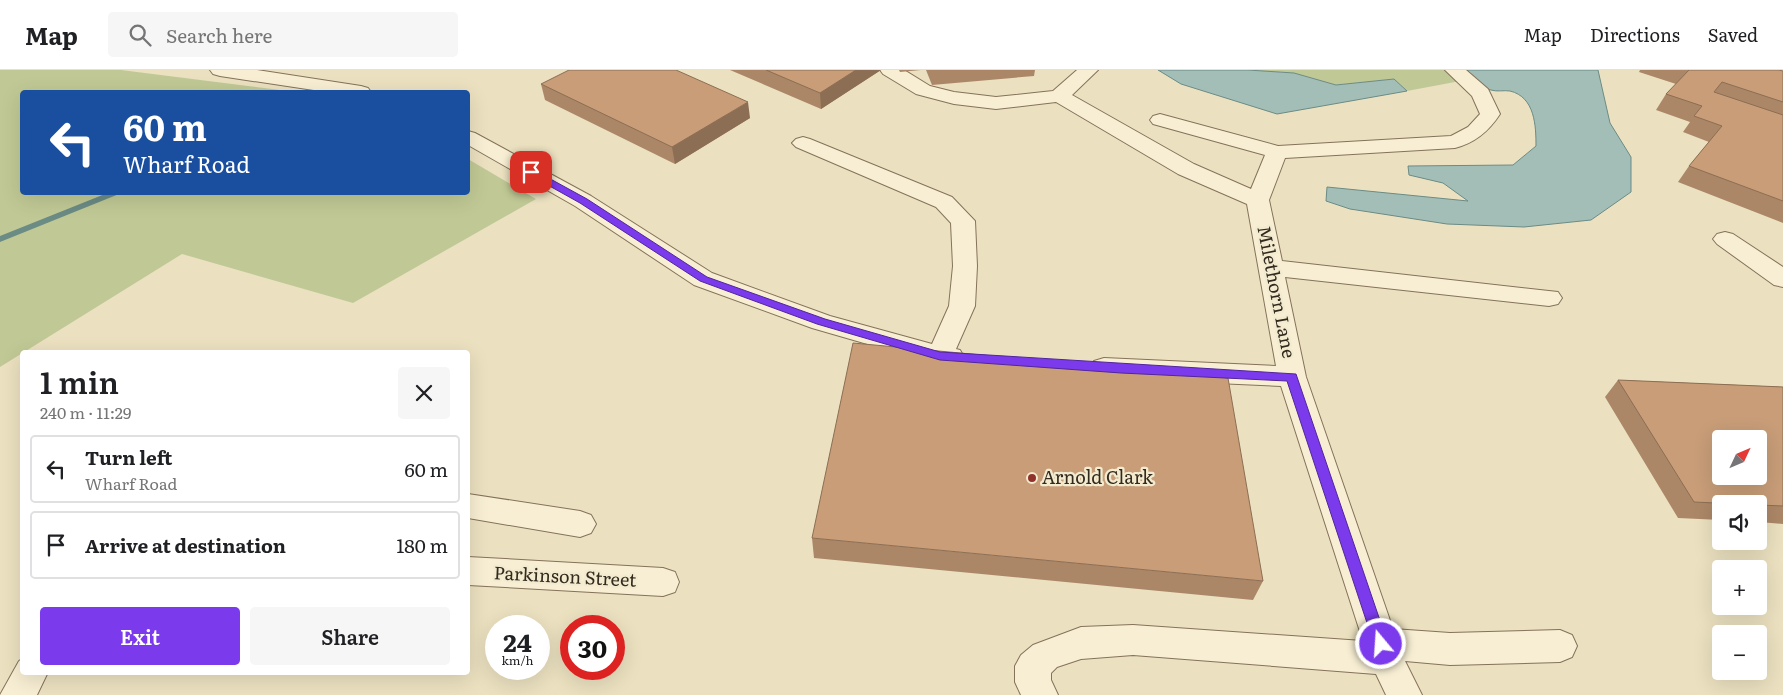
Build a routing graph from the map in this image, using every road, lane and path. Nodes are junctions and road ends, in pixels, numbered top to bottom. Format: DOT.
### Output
graph roads {
  1 [pos="220,70"];
  2 [pos="890,70"];
  3 [pos="1088,70"];
  4 [pos="1456,70"];
  5 [pos="348,90"];
  6 [pos="1060,96"];
  7 [pos="1160,120"];
  8 [pos="470,138"];
  9 [pos="803,143"];
  10 [pos="1277,152"];
  11 [pos="1258,200"];
  12 [pos="1725,239"];
  13 [pos="1271,268"];
  14 [pos="1783,279"];
  15 [pos="1549,298"];
  16 [pos="940,356"];
  17 [pos="978,359"];
  18 [pos="1083,366"];
  19 [pos="1292,377"];
  20 [pos="470,506"];
  21 [pos="580,524"];
  22 [pos="470,571"];
  23 [pos="663,582"];
  24 [pos="1560,646"];
  25 [pos="1383,652"];
  26 [pos="29,675"];
  27 [pos="18,695"];
  28 [pos="1040,695"];
  29 [pos="1404,695"];
  1 -- 5 [label="street"];
  2 -- 6 [label="street"];
  3 -- 6 [label="street"];
  4 -- 10 [label="street"];
  6 -- 11 [label="street"];
  7 -- 10 [label="street"];
  8 -- 16 [label="street"];
  9 -- 16 [label="street"];
  10 -- 11 [label="street"];
  11 -- 13 [label="street, Milethorn Lane"];
  12 -- 14 [label="street"];
  13 -- 15 [label="street"];
  13 -- 19 [label="street, Milethorn Lane"];
  16 -- 17 [label="street"];
  18 -- 19 [label="street"];
  19 -- 25 [label="street, Milethorn Lane"];
  20 -- 21 [label="street"];
  22 -- 23 [label="street, Parkinson Street"];
  24 -- 25 [label="street"];
  25 -- 28 [label="street"];
  25 -- 29 [label="street, Milethorn Lane"];
  26 -- 27 [label="street"];
}
